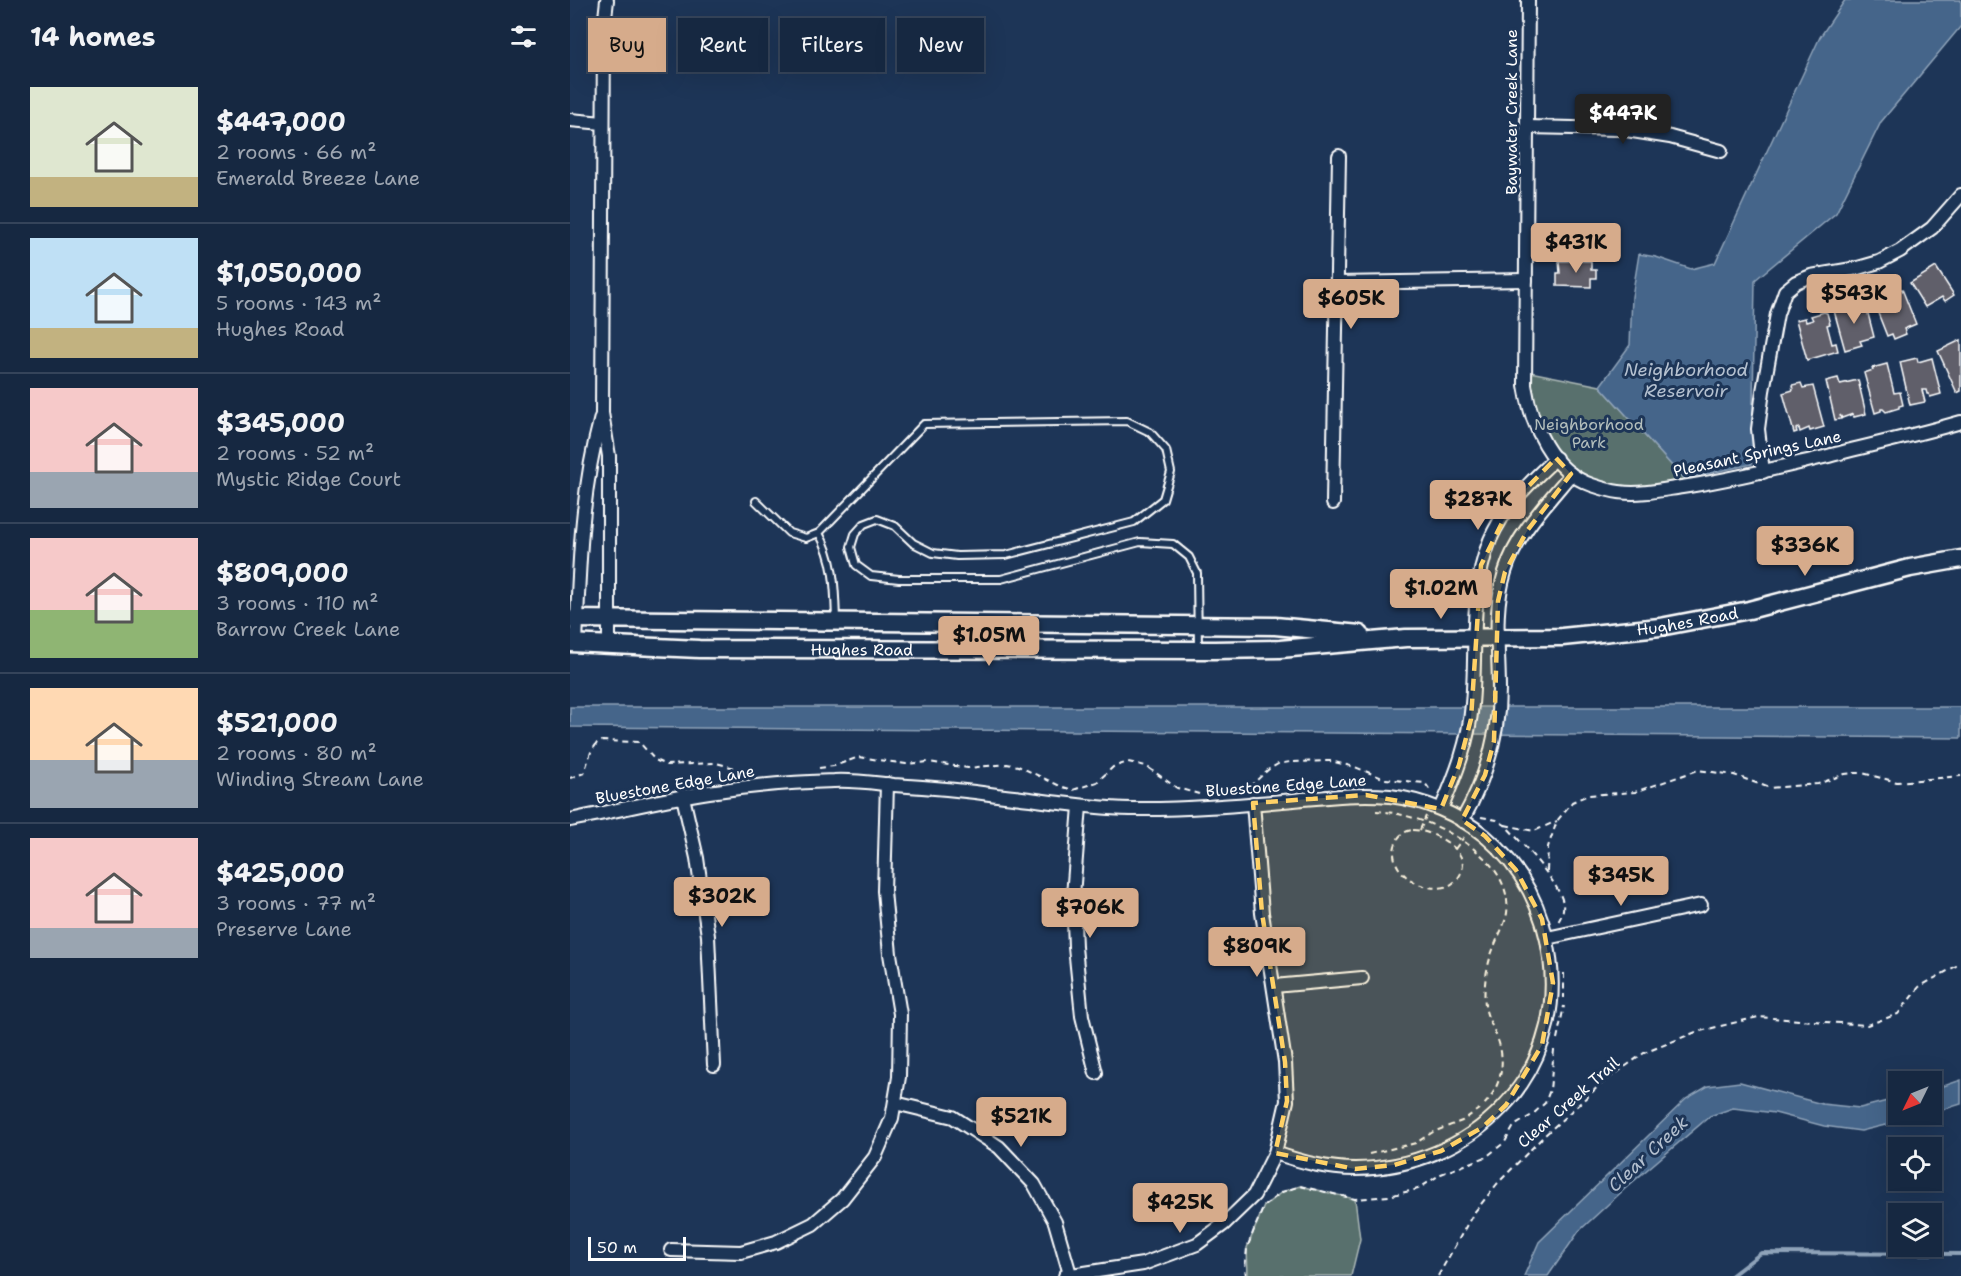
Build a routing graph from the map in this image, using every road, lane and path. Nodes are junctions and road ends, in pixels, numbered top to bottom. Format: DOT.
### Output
graph roads {
  1 [pos="607,0"];
  2 [pos="1528,0"];
  3 [pos="570,120"];
  4 [pos="603,123"];
  5 [pos="1527,127"];
  6 [pos="1721,151"];
  7 [pos="1339,156"];
  8 [pos="1961,195"];
  9 [pos="1526,280"];
  10 [pos="1337,283"];
  11 [pos="602,412"];
  12 [pos="1961,422"];
  13 [pos="1563,466"];
  14 [pos="1763,472"];
  15 [pos="756,501"];
  16 [pos="1333,503"];
  17 [pos="819,533"];
  18 [pos="1961,559"];
  19 [pos="574,619"];
  20 [pos="609,620"];
  21 [pos="836,622"];
  22 [pos="1198,625"];
  23 [pos="1498,637"];
  24 [pos="1406,638"];
  25 [pos="1476,638"];
  26 [pos="573,643"];
  27 [pos="609,645"];
  28 [pos="1198,650"];
  29 [pos="812,769"];
  30 [pos="757,773"];
  31 [pos="1961,776"];
  32 [pos="570,778"];
  33 [pos="887,784"];
  34 [pos="1238,792"];
  35 [pos="1200,794"];
  36 [pos="683,797"];
  37 [pos="1253,803"];
  38 [pos="1080,806"];
  39 [pos="1436,807"];
  40 [pos="1376,811"];
  41 [pos="570,820"];
  42 [pos="1557,821"];
  43 [pos="1466,823"];
  44 [pos="1505,825"];
  45 [pos="1461,840"];
  46 [pos="1455,849"];
  47 [pos="1547,873"];
  48 [pos="1701,905"];
  49 [pos="1547,938"];
  50 [pos="1563,966"];
  51 [pos="1961,966"];
  52 [pos="1362,978"];
  53 [pos="1274,986"];
  54 [pos="714,1065"];
  55 [pos="1096,1073"];
  56 [pos="894,1103"];
  57 [pos="1275,1153"];
  58 [pos="1364,1156"];
  59 [pos="671,1250"];
  60 [pos="1067,1275"];
  61 [pos="1246,1276"];
  62 [pos="1438,1276"];
  1 -- 4 [label="street"];
  2 -- 5 [label="street, Baywater Creek Lane"];
  3 -- 4 [label="street"];
  4 -- 11 [label="street"];
  5 -- 6 [label="street"];
  5 -- 9 [label="street, Baywater Creek Lane"];
  7 -- 10 [label="street"];
  8 -- 14 [label="street"];
  9 -- 10 [label="street"];
  9 -- 13 [label="street, Baywater Creek Lane"];
  10 -- 16 [label="street"];
  11 -- 19 [label="street"];
  11 -- 20 [label="street"];
  12 -- 14 [label="street, Pleasant Springs Lane"];
  13 -- 14 [label="street, Pleasant Springs Lane"];
  13 -- 23 [label="street"];
  13 -- 25 [label="street"];
  15 -- 17 [label="lane"];
  17 -- 21 [label="lane"];
  17 -- 22 [label="lane"];
  18 -- 23 [label="main road, Hughes Road"];
  19 -- 20 [label="main road, Hughes Road"];
  19 -- 26 [label="street"];
  20 -- 21 [label="main road, Hughes Road"];
  20 -- 27 [label="street"];
  21 -- 22 [label="main road, Hughes Road"];
  22 -- 24 [label="main road, Hughes Road"];
  22 -- 28 [label="lane"];
  23 -- 25 [label="main road, Hughes Road"];
  23 -- 43 [label="street"];
  24 -- 25 [label="main road, Hughes Road"];
  24 -- 28 [label="main road, Hughes Road"];
  25 -- 39 [label="street"];
  26 -- 27 [label="main road, Hughes Road"];
  27 -- 28 [label="main road, Hughes Road"];
  29 -- 35 [label="path"];
  30 -- 32 [label="path"];
  31 -- 42 [label="path"];
  33 -- 36 [label="street, Bluestone Edge Lane"];
  33 -- 38 [label="street, Bluestone Edge Lane"];
  33 -- 56 [label="street"];
  34 -- 39 [label="path"];
  36 -- 41 [label="street, Bluestone Edge Lane"];
  36 -- 54 [label="street"];
  37 -- 38 [label="street, Bluestone Edge Lane"];
  37 -- 39 [label="street, Bluestone Edge Lane"];
  37 -- 53 [label="street"];
  38 -- 55 [label="street"];
  39 -- 43 [label="street, Bluestone Edge Lane"];
  40 -- 45 [label="path"];
  42 -- 44 [label="path"];
  42 -- 47 [label="path"];
  43 -- 45 [label="path"];
  43 -- 49 [label="street, Bluestone Edge Lane"];
  45 -- 46 [label="path"];
  45 -- 58 [label="path"];
  46 -- 46 [label="path"];
  48 -- 49 [label="street"];
  49 -- 57 [label="street, Bluestone Edge Lane"];
  50 -- 61 [label="path, Clear Creek Trail"];
  51 -- 62 [label="path, Clear Creek Trail"];
  52 -- 53 [label="street"];
  53 -- 57 [label="street"];
  56 -- 59 [label="street"];
  56 -- 60 [label="street"];
  57 -- 60 [label="street"];
}
